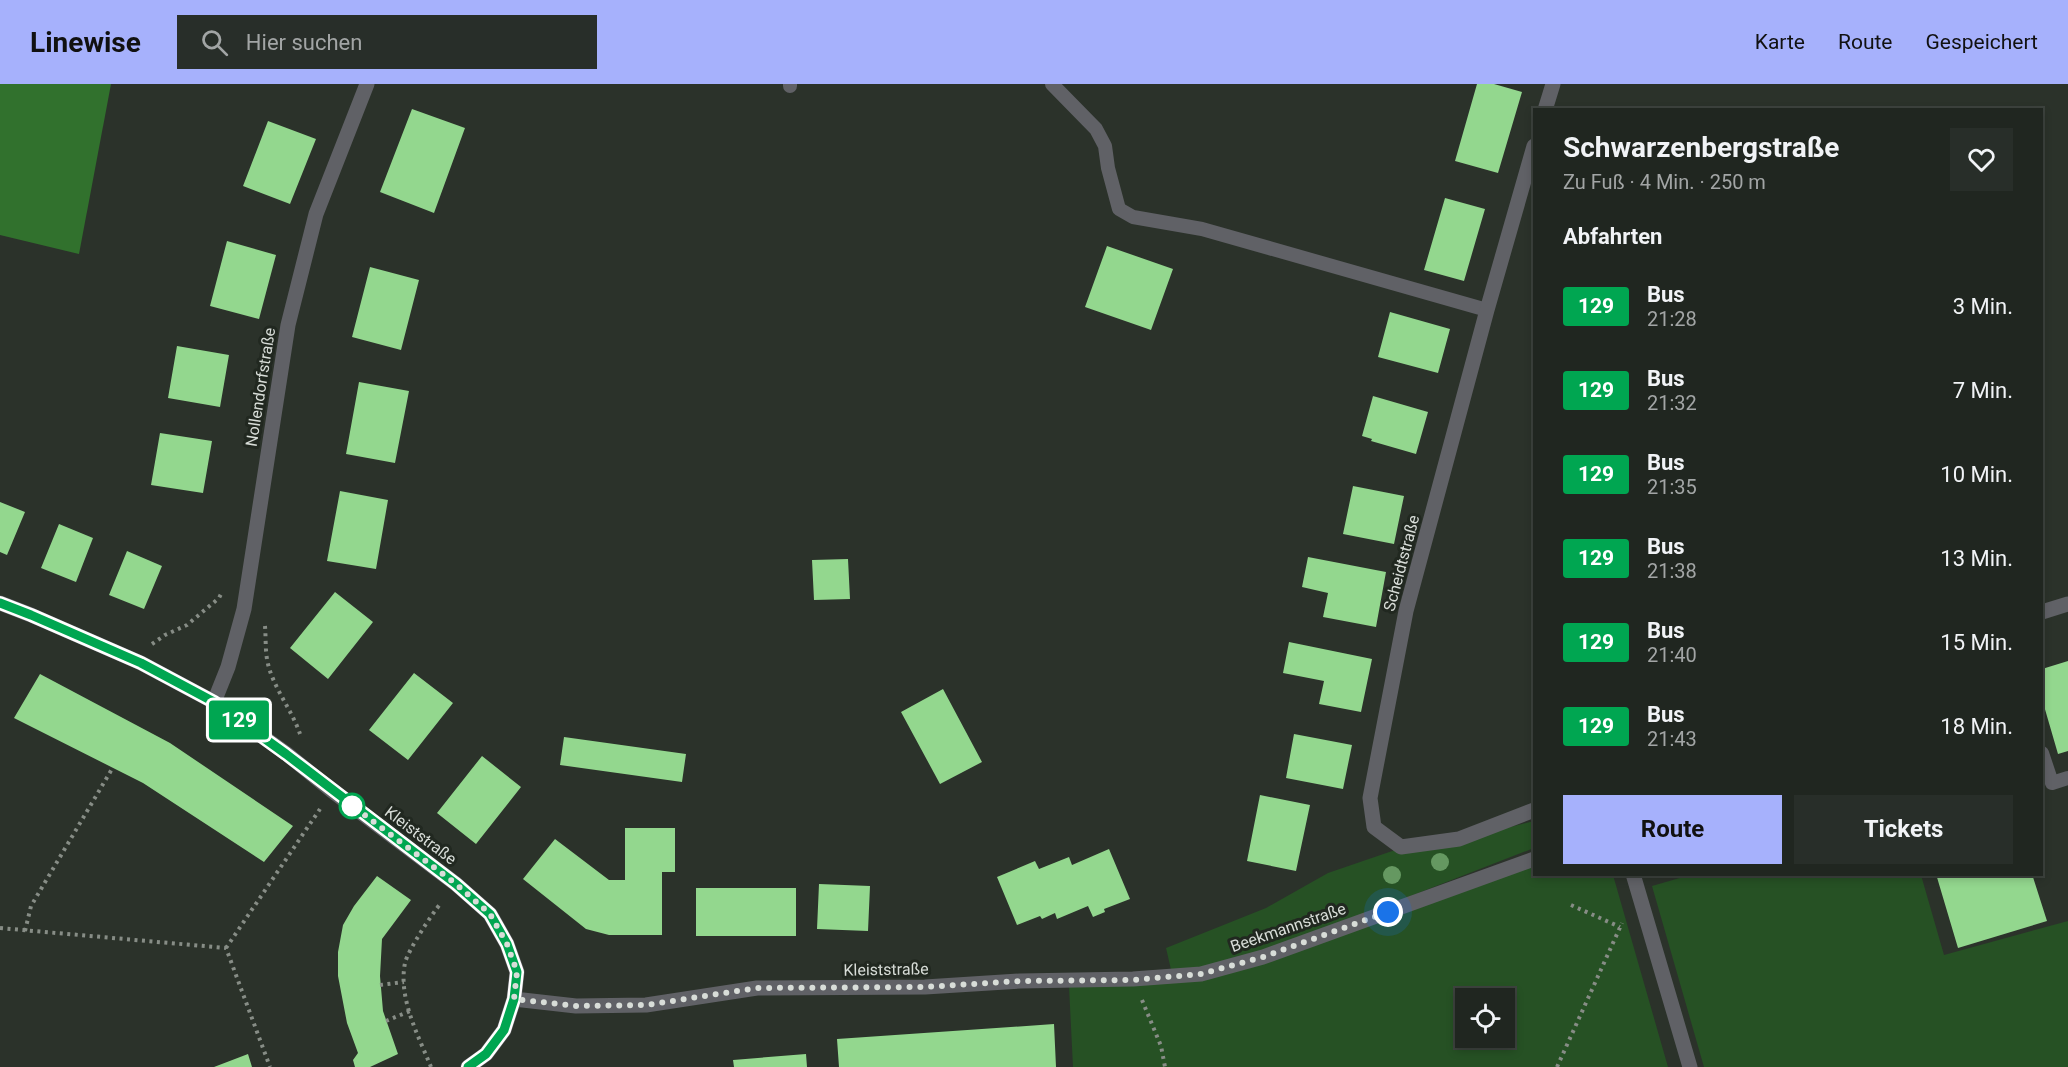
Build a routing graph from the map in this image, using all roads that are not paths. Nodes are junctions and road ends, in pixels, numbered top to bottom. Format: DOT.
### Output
graph roads {
  1 [pos="367,84"];
  2 [pos="1052,84"];
  3 [pos="1553,84"];
  4 [pos="1546,108"];
  5 [pos="1533,149"];
  6 [pos="1486,310"];
  7 [pos="0,603"];
  8 [pos="2068,604"];
  9 [pos="2043,612"];
  10 [pos="214,702"];
  11 [pos="2043,756"];
  12 [pos="2068,778"];
  13 [pos="1533,810"];
  14 [pos="1533,860"];
  15 [pos="1634,876"];
  16 [pos="1116,980"];
  17 [pos="514,999"];
  18 [pos="468,1067"];
  19 [pos="1690,1067"];
  1 -- 10 [label="street, Nollendorfstraße"];
  2 -- 6 [label="lane"];
  3 -- 4 [label="street"];
  5 -- 6 [label="street, Scheidtstraße"];
  6 -- 13 [label="street, Scheidtstraße"];
  7 -- 10 [label="street, Kleiststraße"];
  8 -- 9 [label="street"];
  10 -- 17 [label="street, Kleiststraße"];
  11 -- 12 [label="lane"];
  14 -- 16 [label="street, Beekmannstraße"];
  15 -- 19 [label="street"];
  16 -- 17 [label="street, Kleiststraße"];
  17 -- 18 [label="street, Kleiststraße"];
}
